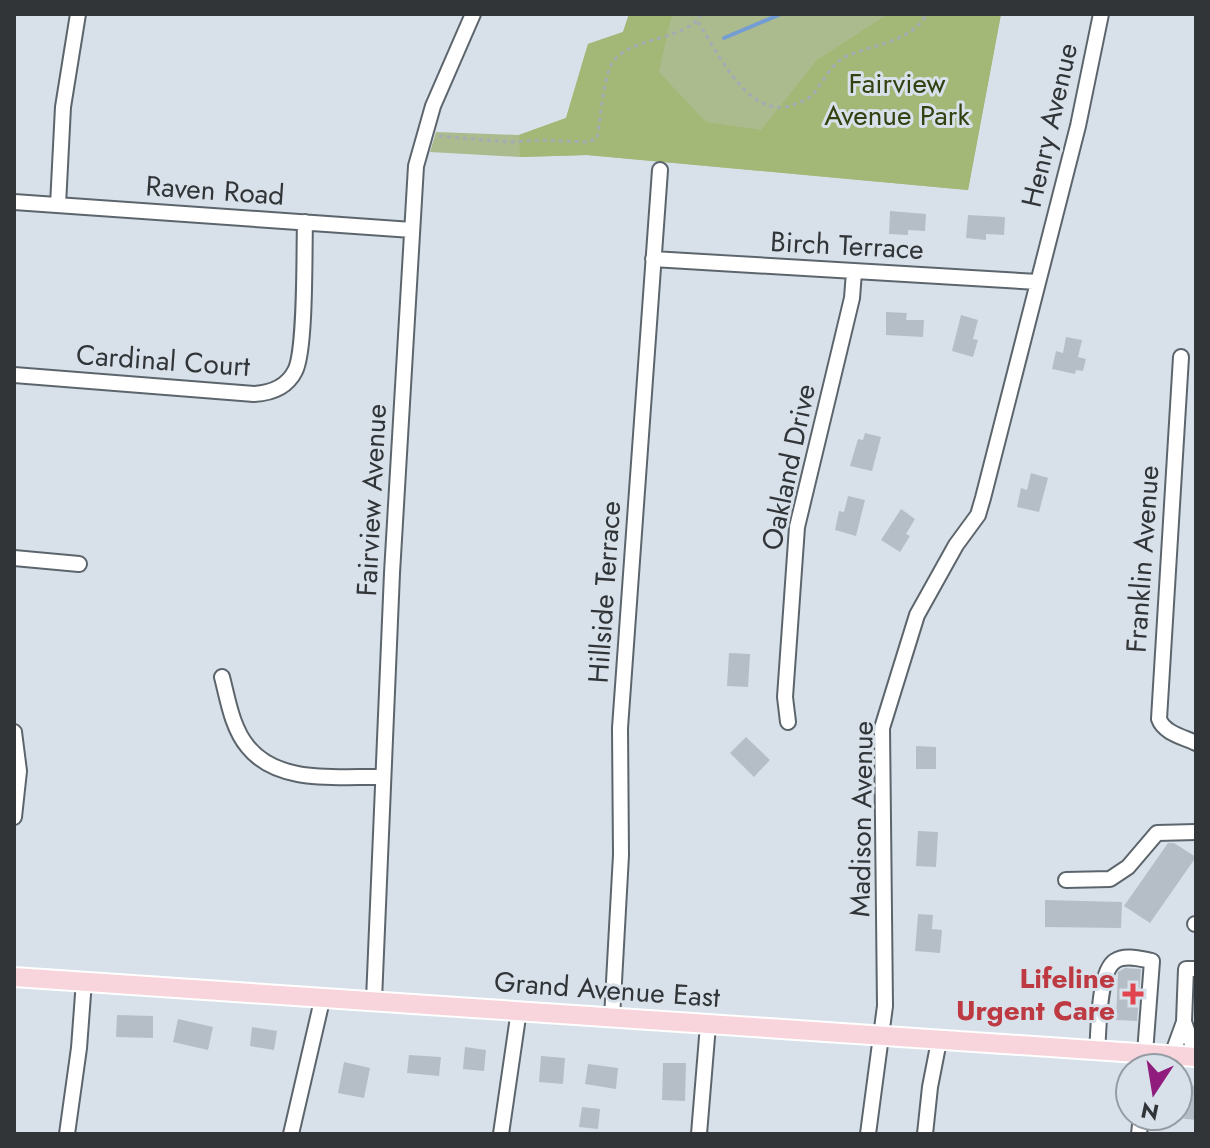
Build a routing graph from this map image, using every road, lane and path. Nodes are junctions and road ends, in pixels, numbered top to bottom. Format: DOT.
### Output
graph roads {
  1 [pos="78,14"];
  2 [pos="473,14"];
  3 [pos="701,14"];
  4 [pos="927,14"];
  5 [pos="1101,14"];
  6 [pos="697,22"];
  7 [pos="424,135"];
  8 [pos="660,170"];
  9 [pos="14,202"];
  10 [pos="58,205"];
  11 [pos="305,222"];
  12 [pos="412,230"];
  13 [pos="1046,247"];
  14 [pos="653,259"];
  15 [pos="854,272"];
  16 [pos="1038,282"];
  17 [pos="1181,357"];
  18 [pos="14,375"];
  19 [pos="14,558"];
  20 [pos="79,564"];
  21 [pos="222,677"];
  22 [pos="788,722"];
  23 [pos="14,732"];
  24 [pos="1196,743"];
  25 [pos="383,777"];
  26 [pos="14,817"];
  27 [pos="1196,832"];
  28 [pos="1066,880"];
  29 [pos="1196,969"];
  30 [pos="14,977"];
  31 [pos="84,981"];
  32 [pos="323,996"];
  33 [pos="374,1000"];
  34 [pos="519,1010"];
  35 [pos="612,1018"];
  36 [pos="1184,1022"];
  37 [pos="708,1025"];
  38 [pos="880,1038"];
  39 [pos="939,1041"];
  40 [pos="1097,1051"];
  41 [pos="1151,1052"];
  42 [pos="1157,1052"];
  43 [pos="1114,1054"];
  44 [pos="1196,1056"];
  45 [pos="67,1134"];
  46 [pos="291,1134"];
  47 [pos="501,1134"];
  48 [pos="699,1134"];
  49 [pos="868,1134"];
  50 [pos="925,1134"];
  1 -- 10 [label="street"];
  2 -- 7 [label="street, Fairview Avenue"];
  3 -- 6 [label="path"];
  4 -- 6 [label="path"];
  5 -- 13 [label="street, Henry Avenue"];
  6 -- 7 [label="path"];
  7 -- 12 [label="street, Fairview Avenue"];
  8 -- 14 [label="street, Hillside Terrace"];
  9 -- 10 [label="street, Raven Road"];
  10 -- 11 [label="street, Raven Road"];
  11 -- 12 [label="street, Raven Road"];
  11 -- 18 [label="street, Cardinal Court"];
  12 -- 25 [label="street, Fairview Avenue"];
  13 -- 16 [label="street, Madison Avenue"];
  14 -- 15 [label="street, Birch Terrace"];
  14 -- 35 [label="street, Hillside Terrace"];
  15 -- 16 [label="street, Birch Terrace"];
  15 -- 22 [label="street, Oakland Drive"];
  16 -- 38 [label="street, Madison Avenue"];
  17 -- 24 [label="street, Franklin Avenue"];
  19 -- 20 [label="street"];
  21 -- 25 [label="street"];
  23 -- 26 [label="street"];
  25 -- 33 [label="street, Fairview Avenue"];
  27 -- 28 [label="street"];
  29 -- 36 [label="street"];
  30 -- 31 [label="main road, Grand Avenue East"];
  31 -- 32 [label="main road, Grand Avenue East"];
  31 -- 45 [label="street"];
  32 -- 33 [label="main road, Grand Avenue East"];
  32 -- 46 [label="street"];
  33 -- 34 [label="main road, Grand Avenue East"];
  34 -- 35 [label="main road, Grand Avenue East"];
  34 -- 47 [label="street"];
  35 -- 37 [label="main road, Grand Avenue East"];
  36 -- 42 [label="street"];
  36 -- 44 [label="street"];
  37 -- 38 [label="main road, Grand Avenue East"];
  37 -- 48 [label="street"];
  38 -- 39 [label="main road, Grand Avenue East"];
  38 -- 49 [label="street, Madison Avenue"];
  39 -- 40 [label="main road, Grand Avenue East"];
  39 -- 50 [label="street"];
  40 -- 41 [label="street"];
  40 -- 43 [label="main road, Grand Avenue East"];
}
